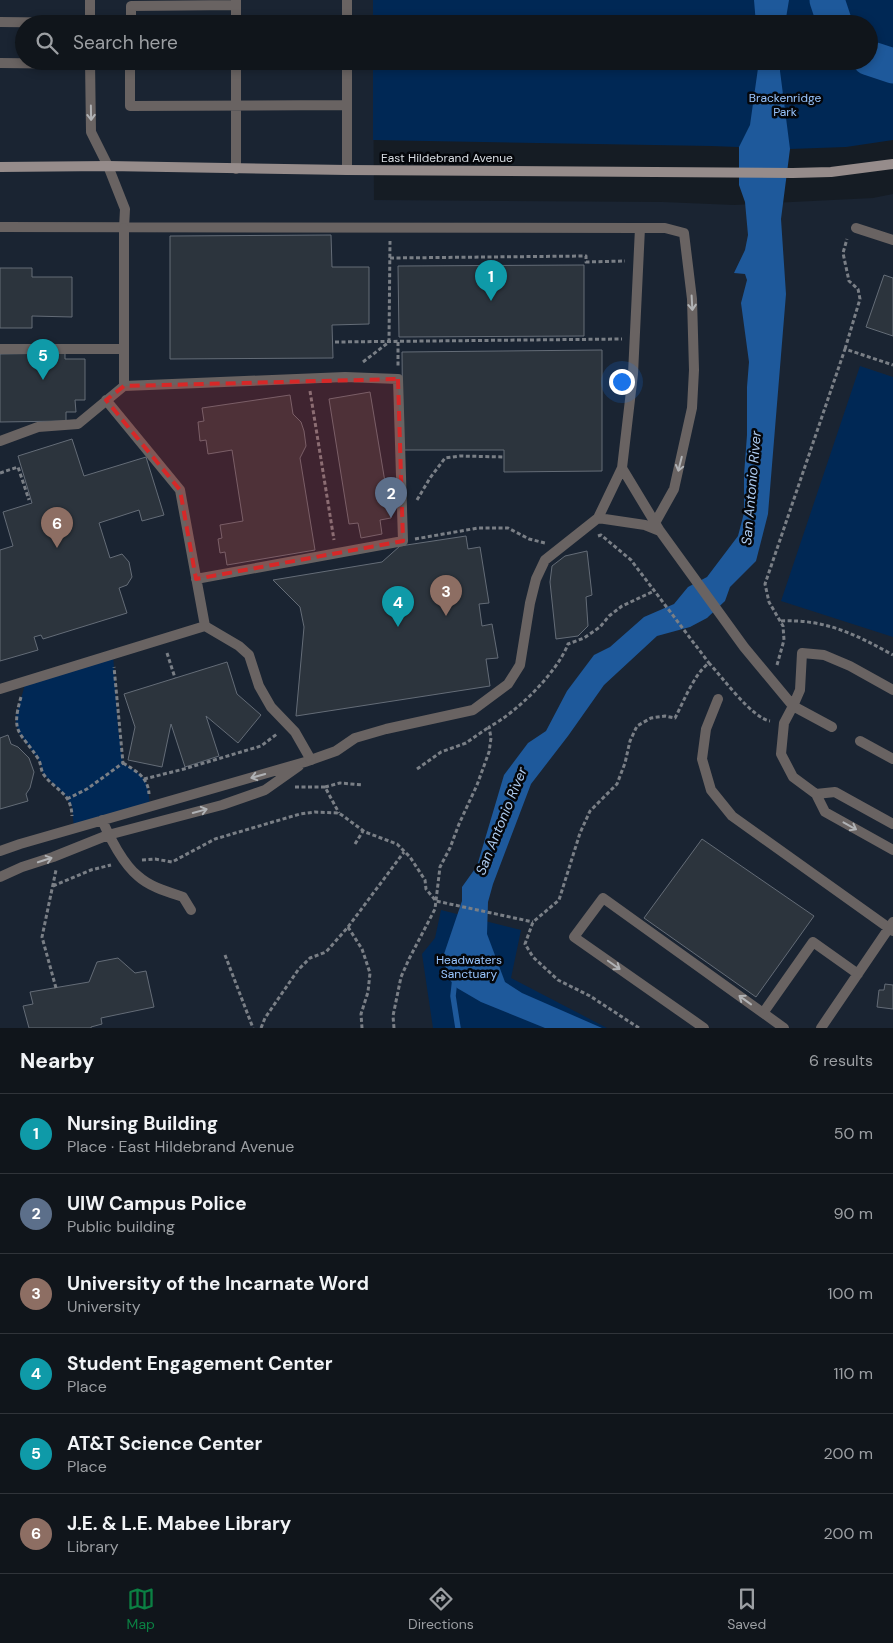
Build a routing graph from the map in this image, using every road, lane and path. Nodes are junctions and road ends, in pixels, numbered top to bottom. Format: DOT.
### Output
graph roads {
  1 [pos="90,0"];
  2 [pos="348,0"];
  3 [pos="236,2"];
  4 [pos="90,15"];
  5 [pos="131,15"];
  6 [pos="236,15"];
  7 [pos="347,15"];
  8 [pos="0,22"];
  9 [pos="15,22"];
  10 [pos="0,63"];
  11 [pos="15,63"];
  12 [pos="90,70"];
  13 [pos="130,70"];
  14 [pos="236,70"];
  15 [pos="347,70"];
  16 [pos="236,105"];
  17 [pos="347,105"];
  18 [pos="893,164"];
  19 [pos="108,166"];
  20 [pos="0,167"];
  21 [pos="236,169"];
  22 [pos="347,170"];
  23 [pos="0,227"];
  24 [pos="124,228"];
  25 [pos="390,228"];
  26 [pos="640,228"];
  27 [pos="856,228"];
  28 [pos="893,240"];
  29 [pos="390,258"];
  30 [pos="638,261"];
  31 [pos="635,339"];
  32 [pos="335,342"];
  33 [pos="390,342"];
  34 [pos="398,342"];
  35 [pos="0,349"];
  36 [pos="124,349"];
  37 [pos="845,349"];
  38 [pos="893,365"];
  39 [pos="345,377"];
  40 [pos="308,379"];
  41 [pos="398,379"];
  42 [pos="124,386"];
  43 [pos="106,400"];
  44 [pos="0,441"];
  45 [pos="504,457"];
  46 [pos="622,468"];
  47 [pos="0,473"];
  48 [pos="29,500"];
  49 [pos="598,518"];
  50 [pos="401,522"];
  51 [pos="658,527"];
  52 [pos="336,553"];
  53 [pos="196,578"];
  54 [pos="654,591"];
  55 [pos="668,609"];
  56 [pos="781,621"];
  57 [pos="205,626"];
  58 [pos="113,654"];
  59 [pos="893,654"];
  60 [pos="169,659"];
  61 [pos="709,662"];
  62 [pos="175,678"];
  63 [pos="26,681"];
  64 [pos="773,683"];
  65 [pos="0,689"];
  66 [pos="893,690"];
  67 [pos="718,700"];
  68 [pos="792,706"];
  69 [pos="784,723"];
  70 [pos="288,725"];
  71 [pos="488,727"];
  72 [pos="832,727"];
  73 [pos="860,741"];
  74 [pos="893,759"];
  75 [pos="308,761"];
  76 [pos="123,763"];
  77 [pos="417,769"];
  78 [pos="288,774"];
  79 [pos="144,779"];
  80 [pos="363,785"];
  81 [pos="325,787"];
  82 [pos="816,794"];
  83 [pos="67,799"];
  84 [pos="150,807"];
  85 [pos="339,813"];
  86 [pos="102,820"];
  87 [pos="893,824"];
  88 [pos="74,829"];
  89 [pos="363,831"];
  90 [pos="108,835"];
  91 [pos="355,844"];
  92 [pos="893,850"];
  93 [pos="0,851"];
  94 [pos="404,852"];
  95 [pos="60,854"];
  96 [pos="127,863"];
  97 [pos="0,877"];
  98 [pos="53,886"];
  99 [pos="436,901"];
  100 [pos="190,910"];
  101 [pos="533,922"];
  102 [pos="348,926"];
  103 [pos="892,927"];
  104 [pos="225,955"];
  105 [pos="858,974"];
  106 [pos="56,988"];
  107 [pos="763,1013"];
  108 [pos="253,1028"];
  109 [pos="261,1028"];
  110 [pos="362,1028"];
  111 [pos="394,1028"];
  112 [pos="639,1028"];
  113 [pos="704,1028"];
  114 [pos="784,1028"];
  115 [pos="821,1028"];
  1 -- 4 [label="street"];
  2 -- 7 [label="street"];
  3 -- 5 [label="street"];
  3 -- 6 [label="street"];
  8 -- 9 [label="street"];
  10 -- 11 [label="street"];
  12 -- 19 [label="street, one-way"];
  13 -- 16 [label="street"];
  14 -- 16 [label="street"];
  15 -- 17 [label="street"];
  16 -- 17 [label="street"];
  16 -- 21 [label="street"];
  17 -- 22 [label="street"];
  18 -- 22 [label="main road, East Hildebrand Avenue"];
  19 -- 20 [label="main road, East Hildebrand Avenue"];
  19 -- 21 [label="main road, East Hildebrand Avenue"];
  19 -- 24 [label="street"];
  21 -- 22 [label="main road, East Hildebrand Avenue"];
  23 -- 24 [label="street"];
  24 -- 25 [label="street"];
  24 -- 36 [label="street"];
  25 -- 26 [label="street"];
  25 -- 29 [label="path"];
  26 -- 30 [label="street"];
  26 -- 51 [label="street, one-way"];
  27 -- 28 [label="street"];
  27 -- 37 [label="path"];
  29 -- 30 [label="path"];
  29 -- 33 [label="path"];
  30 -- 31 [label="street"];
  31 -- 34 [label="path"];
  31 -- 46 [label="street"];
  32 -- 33 [label="path"];
  33 -- 34 [label="path"];
  33 -- 39 [label="path"];
  34 -- 41 [label="path"];
  35 -- 36 [label="street"];
  36 -- 42 [label="street"];
  37 -- 38 [label="path"];
  37 -- 56 [label="path"];
  39 -- 40 [label="street"];
  39 -- 41 [label="street"];
  40 -- 42 [label="street"];
  40 -- 52 [label="path"];
  41 -- 50 [label="street"];
  42 -- 43 [label="street"];
  43 -- 44 [label="street"];
  43 -- 53 [label="street"];
  45 -- 50 [label="path"];
  46 -- 49 [label="street"];
  46 -- 51 [label="street"];
  47 -- 48 [label="path"];
  49 -- 51 [label="street"];
  49 -- 75 [label="street"];
  50 -- 52 [label="street"];
  51 -- 64 [label="street"];
  52 -- 53 [label="street"];
  53 -- 57 [label="street"];
  54 -- 71 [label="path"];
  55 -- 61 [label="path"];
  56 -- 59 [label="path"];
  56 -- 64 [label="path"];
  57 -- 58 [label="street"];
  57 -- 70 [label="street"];
  58 -- 63 [label="street"];
  58 -- 76 [label="path"];
  60 -- 62 [label="path"];
  61 -- 69 [label="path"];
  61 -- 101 [label="path"];
  63 -- 65 [label="street"];
  63 -- 83 [label="path"];
  64 -- 68 [label="street"];
  66 -- 68 [label="street"];
  67 -- 103 [label="street"];
  68 -- 69 [label="street"];
  68 -- 72 [label="street"];
  69 -- 82 [label="street"];
  70 -- 75 [label="street"];
  70 -- 79 [label="path"];
  71 -- 77 [label="path"];
  71 -- 99 [label="path"];
  73 -- 74 [label="street"];
  75 -- 78 [label="street"];
  75 -- 84 [label="street, one-way"];
  76 -- 79 [label="path"];
  76 -- 83 [label="path"];
  78 -- 81 [label="path"];
  90 -- 78 [label="street, one-way"];
  79 -- 84 [label="path"];
  80 -- 81 [label="path"];
  81 -- 85 [label="path"];
  82 -- 87 [label="street"];
  82 -- 92 [label="street, one-way"];
  83 -- 88 [label="path"];
  84 -- 86 [label="street"];
  85 -- 89 [label="path"];
  85 -- 96 [label="path"];
  86 -- 88 [label="street"];
  86 -- 90 [label="street"];
  88 -- 93 [label="street"];
  89 -- 91 [label="path"];
  89 -- 94 [label="path"];
  90 -- 95 [label="street"];
  90 -- 96 [label="street"];
  94 -- 99 [label="path"];
  94 -- 102 [label="path"];
  97 -- 95 [label="street, one-way"];
  95 -- 98 [label="path"];
  96 -- 98 [label="path"];
  96 -- 100 [label="street"];
  98 -- 106 [label="path"];
  99 -- 101 [label="path"];
  99 -- 111 [label="path"];
  101 -- 112 [label="path"];
  102 -- 109 [label="path"];
  102 -- 110 [label="path"];
  103 -- 105 [label="street"];
  104 -- 108 [label="path"];
  105 -- 107 [label="street"];
  105 -- 115 [label="street"];
  107 -- 113 [label="street, one-way"];
  107 -- 114 [label="street"];
}
